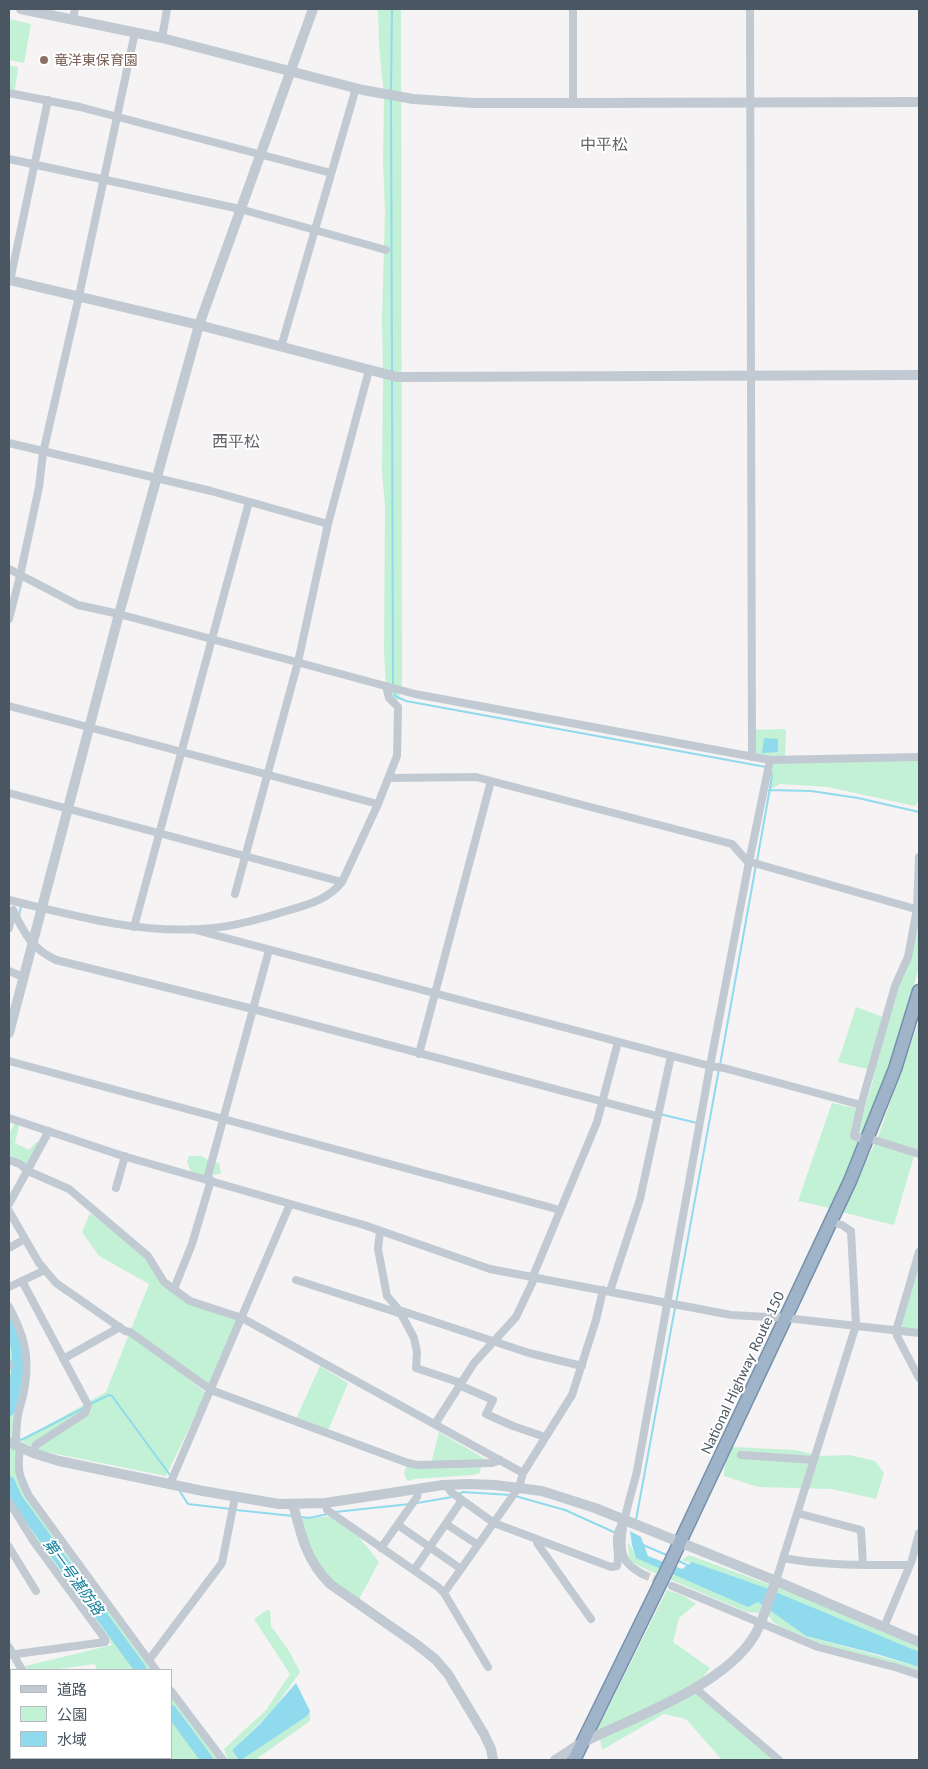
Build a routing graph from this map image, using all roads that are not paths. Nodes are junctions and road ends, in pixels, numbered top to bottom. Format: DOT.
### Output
graph roads {
  1 [pos="21,9"];
  2 [pos="167,9"];
  3 [pos="313,9"];
  4 [pos="574,9"];
  5 [pos="750,9"];
  6 [pos="74,14"];
  7 [pos="135,32"];
  8 [pos="162,38"];
  9 [pos="290,72"];
  10 [pos="356,88"];
  11 [pos="9,93"];
  12 [pos="48,100"];
  13 [pos="750,102"];
  14 [pos="919,102"];
  15 [pos="573,103"];
  16 [pos="118,117"];
  17 [pos="260,154"];
  18 [pos="9,159"];
  19 [pos="35,164"];
  20 [pos="331,173"];
  21 [pos="104,179"];
  22 [pos="240,209"];
  23 [pos="315,230"];
  24 [pos="386,250"];
  25 [pos="9,281"];
  26 [pos="79,296"];
  27 [pos="199,325"];
  28 [pos="281,347"];
  29 [pos="369,370"];
  30 [pos="919,375"];
  31 [pos="750,376"];
  32 [pos="9,443"];
  33 [pos="43,452"];
  34 [pos="156,478"];
  35 [pos="249,502"];
  36 [pos="328,524"];
  37 [pos="9,569"];
  38 [pos="20,576"];
  39 [pos="119,614"];
  40 [pos="9,619"];
  41 [pos="212,639"];
  42 [pos="298,662"];
  43 [pos="386,686"];
  44 [pos="9,706"];
  45 [pos="90,726"];
  46 [pos="182,751"];
  47 [pos="752,757"];
  48 [pos="919,757"];
  49 [pos="769,766"];
  50 [pos="268,774"];
  51 [pos="388,778"];
  52 [pos="491,781"];
  53 [pos="9,793"];
  54 [pos="378,804"];
  55 [pos="68,809"];
  56 [pos="160,833"];
  57 [pos="245,856"];
  58 [pos="919,857"];
  59 [pos="751,862"];
  60 [pos="342,882"];
  61 [pos="235,894"];
  62 [pos="12,901"];
  63 [pos="42,908"];
  64 [pos="918,909"];
  65 [pos="13,910"];
  66 [pos="134,927"];
  67 [pos="9,928"];
  68 [pos="192,929"];
  69 [pos="32,944"];
  70 [pos="269,950"];
  71 [pos="9,971"];
  72 [pos="23,977"];
  73 [pos="919,990"];
  74 [pos="435,994"];
  75 [pos="253,1009"];
  76 [pos="9,1033"];
  77 [pos="618,1042"];
  78 [pos="420,1054"];
  79 [pos="671,1056"];
  80 [pos="9,1061"];
  81 [pos="710,1066"];
  82 [pos="602,1101"];
  83 [pos="861,1105"];
  84 [pos="657,1116"];
  85 [pos="9,1118"];
  86 [pos="225,1118"];
  87 [pos="49,1131"];
  88 [pos="868,1140"];
  89 [pos="919,1154"];
  90 [pos="125,1156"];
  91 [pos="9,1160"];
  92 [pos="28,1171"];
  93 [pos="209,1180"];
  94 [pos="116,1188"];
  95 [pos="9,1204"];
  96 [pos="290,1204"];
  97 [pos="560,1210"];
  98 [pos="9,1211"];
  99 [pos="831,1222"];
  100 [pos="380,1231"];
  101 [pos="25,1239"];
  102 [pos="9,1248"];
  103 [pos="919,1252"];
  104 [pos="45,1270"];
  105 [pos="534,1276"];
  106 [pos="296,1280"];
  107 [pos="22,1281"];
  108 [pos="9,1287"];
  109 [pos="174,1289"];
  110 [pos="606,1290"];
  111 [pos="668,1302"];
  112 [pos="9,1307"];
  113 [pos="401,1312"];
  114 [pos="242,1318"];
  115 [pos="786,1318"];
  116 [pos="856,1325"];
  117 [pos="120,1327"];
  118 [pos="896,1331"];
  119 [pos="919,1333"];
  120 [pos="495,1340"];
  121 [pos="64,1359"];
  122 [pos="582,1366"];
  123 [pos="919,1378"];
  124 [pos="460,1384"];
  125 [pos="211,1390"];
  126 [pos="435,1424"];
  127 [pos="545,1437"];
  128 [pos="15,1445"];
  129 [pos="34,1453"];
  130 [pos="741,1454"];
  131 [pos="500,1460"];
  132 [pos="814,1460"];
  133 [pos="523,1473"];
  134 [pos="170,1484"];
  135 [pos="446,1485"];
  136 [pos="519,1488"];
  137 [pos="418,1489"];
  138 [pos="235,1497"];
  139 [pos="462,1500"];
  140 [pos="9,1502"];
  141 [pos="324,1502"];
  142 [pos="293,1504"];
  143 [pos="797,1513"];
  144 [pos="626,1521"];
  145 [pos="494,1523"];
  146 [pos="398,1524"];
  147 [pos="446,1524"];
  148 [pos="919,1533"];
  149 [pos="538,1540"];
  150 [pos="478,1545"];
  151 [pos="678,1545"];
  152 [pos="9,1547"];
  153 [pos="430,1547"];
  154 [pos="381,1548"];
  155 [pos="783,1558"];
  156 [pos="914,1561"];
  157 [pos="863,1565"];
  158 [pos="461,1569"];
  159 [pos="414,1570"];
  160 [pos="642,1574"];
  161 [pos="668,1581"];
  162 [pos="774,1584"];
  163 [pos="36,1591"];
  164 [pos="444,1593"];
  165 [pos="591,1619"];
  166 [pos="760,1623"];
  167 [pos="884,1627"];
  168 [pos="919,1642"];
  169 [pos="10,1652"];
  170 [pos="148,1660"];
  171 [pos="488,1667"];
  172 [pos="21,1669"];
  173 [pos="155,1669"];
  174 [pos="919,1675"];
  175 [pos="695,1688"];
  176 [pos="172,1691"];
  177 [pos="582,1743"];
  178 [pos="223,1760"];
  179 [pos="493,1760"];
  180 [pos="555,1760"];
  181 [pos="574,1760"];
  182 [pos="779,1760"];
  1 -- 6 [label="street"];
  2 -- 8 [label="street"];
  3 -- 9 [label="street"];
  4 -- 15 [label="street"];
  5 -- 13 [label="street"];
  6 -- 7 [label="street"];
  7 -- 8 [label="street"];
  7 -- 16 [label="street"];
  8 -- 9 [label="street"];
  9 -- 10 [label="street"];
  9 -- 17 [label="street"];
  10 -- 15 [label="street"];
  10 -- 20 [label="street"];
  11 -- 12 [label="street"];
  12 -- 16 [label="street"];
  12 -- 19 [label="street"];
  13 -- 14 [label="street"];
  13 -- 15 [label="street"];
  13 -- 31 [label="street"];
  16 -- 17 [label="street"];
  16 -- 21 [label="street"];
  17 -- 20 [label="street"];
  17 -- 22 [label="street"];
  18 -- 19 [label="street"];
  19 -- 21 [label="street"];
  19 -- 25 [label="street"];
  20 -- 23 [label="street"];
  21 -- 22 [label="street"];
  21 -- 26 [label="street"];
  22 -- 23 [label="street"];
  22 -- 27 [label="street"];
  23 -- 24 [label="street"];
  23 -- 28 [label="street"];
  25 -- 26 [label="street"];
  26 -- 27 [label="street"];
  26 -- 33 [label="street"];
  27 -- 28 [label="street"];
  27 -- 34 [label="street"];
  28 -- 29 [label="street"];
  29 -- 31 [label="street"];
  29 -- 36 [label="street"];
  30 -- 31 [label="street"];
  31 -- 47 [label="street"];
  32 -- 33 [label="street"];
  33 -- 34 [label="street"];
  33 -- 38 [label="street"];
  34 -- 35 [label="street"];
  34 -- 39 [label="street"];
  35 -- 36 [label="street"];
  35 -- 41 [label="street"];
  36 -- 42 [label="street"];
  37 -- 38 [label="street"];
  38 -- 39 [label="street"];
  38 -- 40 [label="street"];
  39 -- 41 [label="street"];
  39 -- 45 [label="street"];
  41 -- 42 [label="street"];
  41 -- 46 [label="street"];
  42 -- 43 [label="street"];
  42 -- 50 [label="street"];
  43 -- 47 [label="street"];
  43 -- 51 [label="street"];
  44 -- 45 [label="street"];
  45 -- 46 [label="street"];
  45 -- 55 [label="street"];
  46 -- 50 [label="street"];
  46 -- 56 [label="street"];
  47 -- 49 [label="street"];
  48 -- 49 [label="street"];
  49 -- 59 [label="street"];
  50 -- 54 [label="street"];
  50 -- 57 [label="street"];
  51 -- 52 [label="street"];
  51 -- 54 [label="street"];
  52 -- 59 [label="street"];
  52 -- 74 [label="street"];
  53 -- 55 [label="street"];
  54 -- 60 [label="street"];
  55 -- 56 [label="street"];
  55 -- 63 [label="street"];
  56 -- 57 [label="street"];
  56 -- 66 [label="street"];
  57 -- 60 [label="street"];
  57 -- 61 [label="street"];
  58 -- 64 [label="street"];
  59 -- 64 [label="street"];
  59 -- 81 [label="street"];
  60 -- 68 [label="street"];
  62 -- 63 [label="street"];
  62 -- 65 [label="street"];
  63 -- 66 [label="street"];
  63 -- 69 [label="street"];
  64 -- 83 [label="street"];
  65 -- 67 [label="street"];
  65 -- 69 [label="street"];
  66 -- 68 [label="street"];
  68 -- 70 [label="street"];
  69 -- 72 [label="street"];
  69 -- 75 [label="street"];
  70 -- 74 [label="street"];
  70 -- 75 [label="street"];
  71 -- 72 [label="street"];
  72 -- 76 [label="street"];
  73 -- 88 [label="highway, National Highway Route 150"];
  74 -- 77 [label="street"];
  74 -- 78 [label="street"];
  75 -- 78 [label="street"];
  75 -- 86 [label="street"];
  77 -- 79 [label="street"];
  77 -- 82 [label="street"];
  78 -- 82 [label="street"];
  79 -- 81 [label="street"];
  79 -- 84 [label="street"];
  80 -- 86 [label="street"];
  81 -- 83 [label="street"];
  81 -- 111 [label="street"];
  82 -- 84 [label="street"];
  82 -- 97 [label="street"];
  83 -- 88 [label="street"];
  84 -- 110 [label="street"];
  85 -- 87 [label="street"];
  86 -- 93 [label="street"];
  86 -- 97 [label="street"];
  87 -- 90 [label="street"];
  87 -- 92 [label="street"];
  88 -- 89 [label="street"];
  88 -- 99 [label="highway, National Highway Route 150"];
  90 -- 93 [label="street"];
  90 -- 94 [label="street"];
  91 -- 92 [label="street"];
  92 -- 95 [label="street"];
  92 -- 109 [label="street"];
  93 -- 96 [label="street"];
  93 -- 109 [label="street"];
  96 -- 100 [label="street"];
  96 -- 114 [label="street"];
  97 -- 105 [label="street"];
  98 -- 101 [label="street"];
  99 -- 115 [label="highway, National Highway Route 150"];
  99 -- 116 [label="street"];
  100 -- 105 [label="street"];
  100 -- 113 [label="street"];
  101 -- 102 [label="street"];
  101 -- 104 [label="street"];
  103 -- 118 [label="street"];
  104 -- 107 [label="street"];
  104 -- 117 [label="street"];
  105 -- 110 [label="street"];
  105 -- 120 [label="street"];
  106 -- 113 [label="street"];
  107 -- 108 [label="street"];
  107 -- 121 [label="street"];
  109 -- 114 [label="street"];
  110 -- 111 [label="street"];
  110 -- 122 [label="street"];
  111 -- 115 [label="street"];
  111 -- 144 [label="street"];
  112 -- 128 [label="street"];
  113 -- 120 [label="street"];
  113 -- 124 [label="street"];
  114 -- 125 [label="street"];
  114 -- 126 [label="street"];
  115 -- 116 [label="street"];
  115 -- 151 [label="highway, National Highway Route 150"];
  116 -- 118 [label="street"];
  116 -- 132 [label="street"];
  117 -- 121 [label="street"];
  117 -- 125 [label="street"];
  118 -- 119 [label="street"];
  118 -- 123 [label="street"];
  120 -- 122 [label="street"];
  120 -- 124 [label="street"];
  121 -- 129 [label="street"];
  122 -- 127 [label="street"];
  124 -- 126 [label="street"];
  124 -- 127 [label="street"];
  125 -- 131 [label="street"];
  125 -- 134 [label="street"];
  126 -- 131 [label="street"];
  127 -- 133 [label="street"];
  128 -- 129 [label="street"];
  128 -- 170 [label="street"];
  129 -- 134 [label="street"];
  130 -- 132 [label="street"];
  131 -- 133 [label="street"];
  132 -- 143 [label="street"];
  133 -- 136 [label="street"];
  134 -- 138 [label="street"];
  135 -- 136 [label="street"];
  135 -- 137 [label="street"];
  135 -- 139 [label="street"];
  136 -- 144 [label="street"];
  136 -- 145 [label="street"];
  137 -- 141 [label="street"];
  137 -- 146 [label="street"];
  138 -- 142 [label="street"];
  138 -- 170 [label="street"];
  139 -- 145 [label="street"];
  139 -- 147 [label="street"];
  140 -- 169 [label="street"];
  141 -- 142 [label="street"];
  141 -- 154 [label="street"];
  142 -- 179 [label="street"];
  143 -- 155 [label="street"];
  143 -- 157 [label="street"];
  144 -- 149 [label="street"];
  144 -- 151 [label="street"];
  144 -- 160 [label="street"];
  145 -- 149 [label="street"];
  145 -- 150 [label="street"];
  146 -- 153 [label="street"];
  146 -- 154 [label="street"];
  147 -- 150 [label="street"];
  147 -- 153 [label="street"];
  148 -- 156 [label="street"];
  149 -- 165 [label="street"];
  150 -- 158 [label="street"];
  151 -- 161 [label="highway, National Highway Route 150"];
  151 -- 162 [label="street"];
  152 -- 163 [label="street"];
  153 -- 158 [label="street"];
  153 -- 159 [label="street"];
  154 -- 159 [label="street"];
  155 -- 157 [label="street"];
  155 -- 162 [label="street"];
  156 -- 157 [label="street"];
  156 -- 167 [label="street"];
  158 -- 164 [label="street"];
  159 -- 164 [label="street"];
  161 -- 166 [label="street"];
  161 -- 177 [label="highway, National Highway Route 150"];
  162 -- 166 [label="street"];
  162 -- 167 [label="street"];
  164 -- 171 [label="street"];
  166 -- 174 [label="street"];
  166 -- 175 [label="street"];
  167 -- 168 [label="street"];
  169 -- 172 [label="street"];
  170 -- 173 [label="street"];
  175 -- 177 [label="street"];
  175 -- 182 [label="street"];
  176 -- 178 [label="street"];
  177 -- 180 [label="street"];
  177 -- 181 [label="highway, National Highway Route 150"];
}
